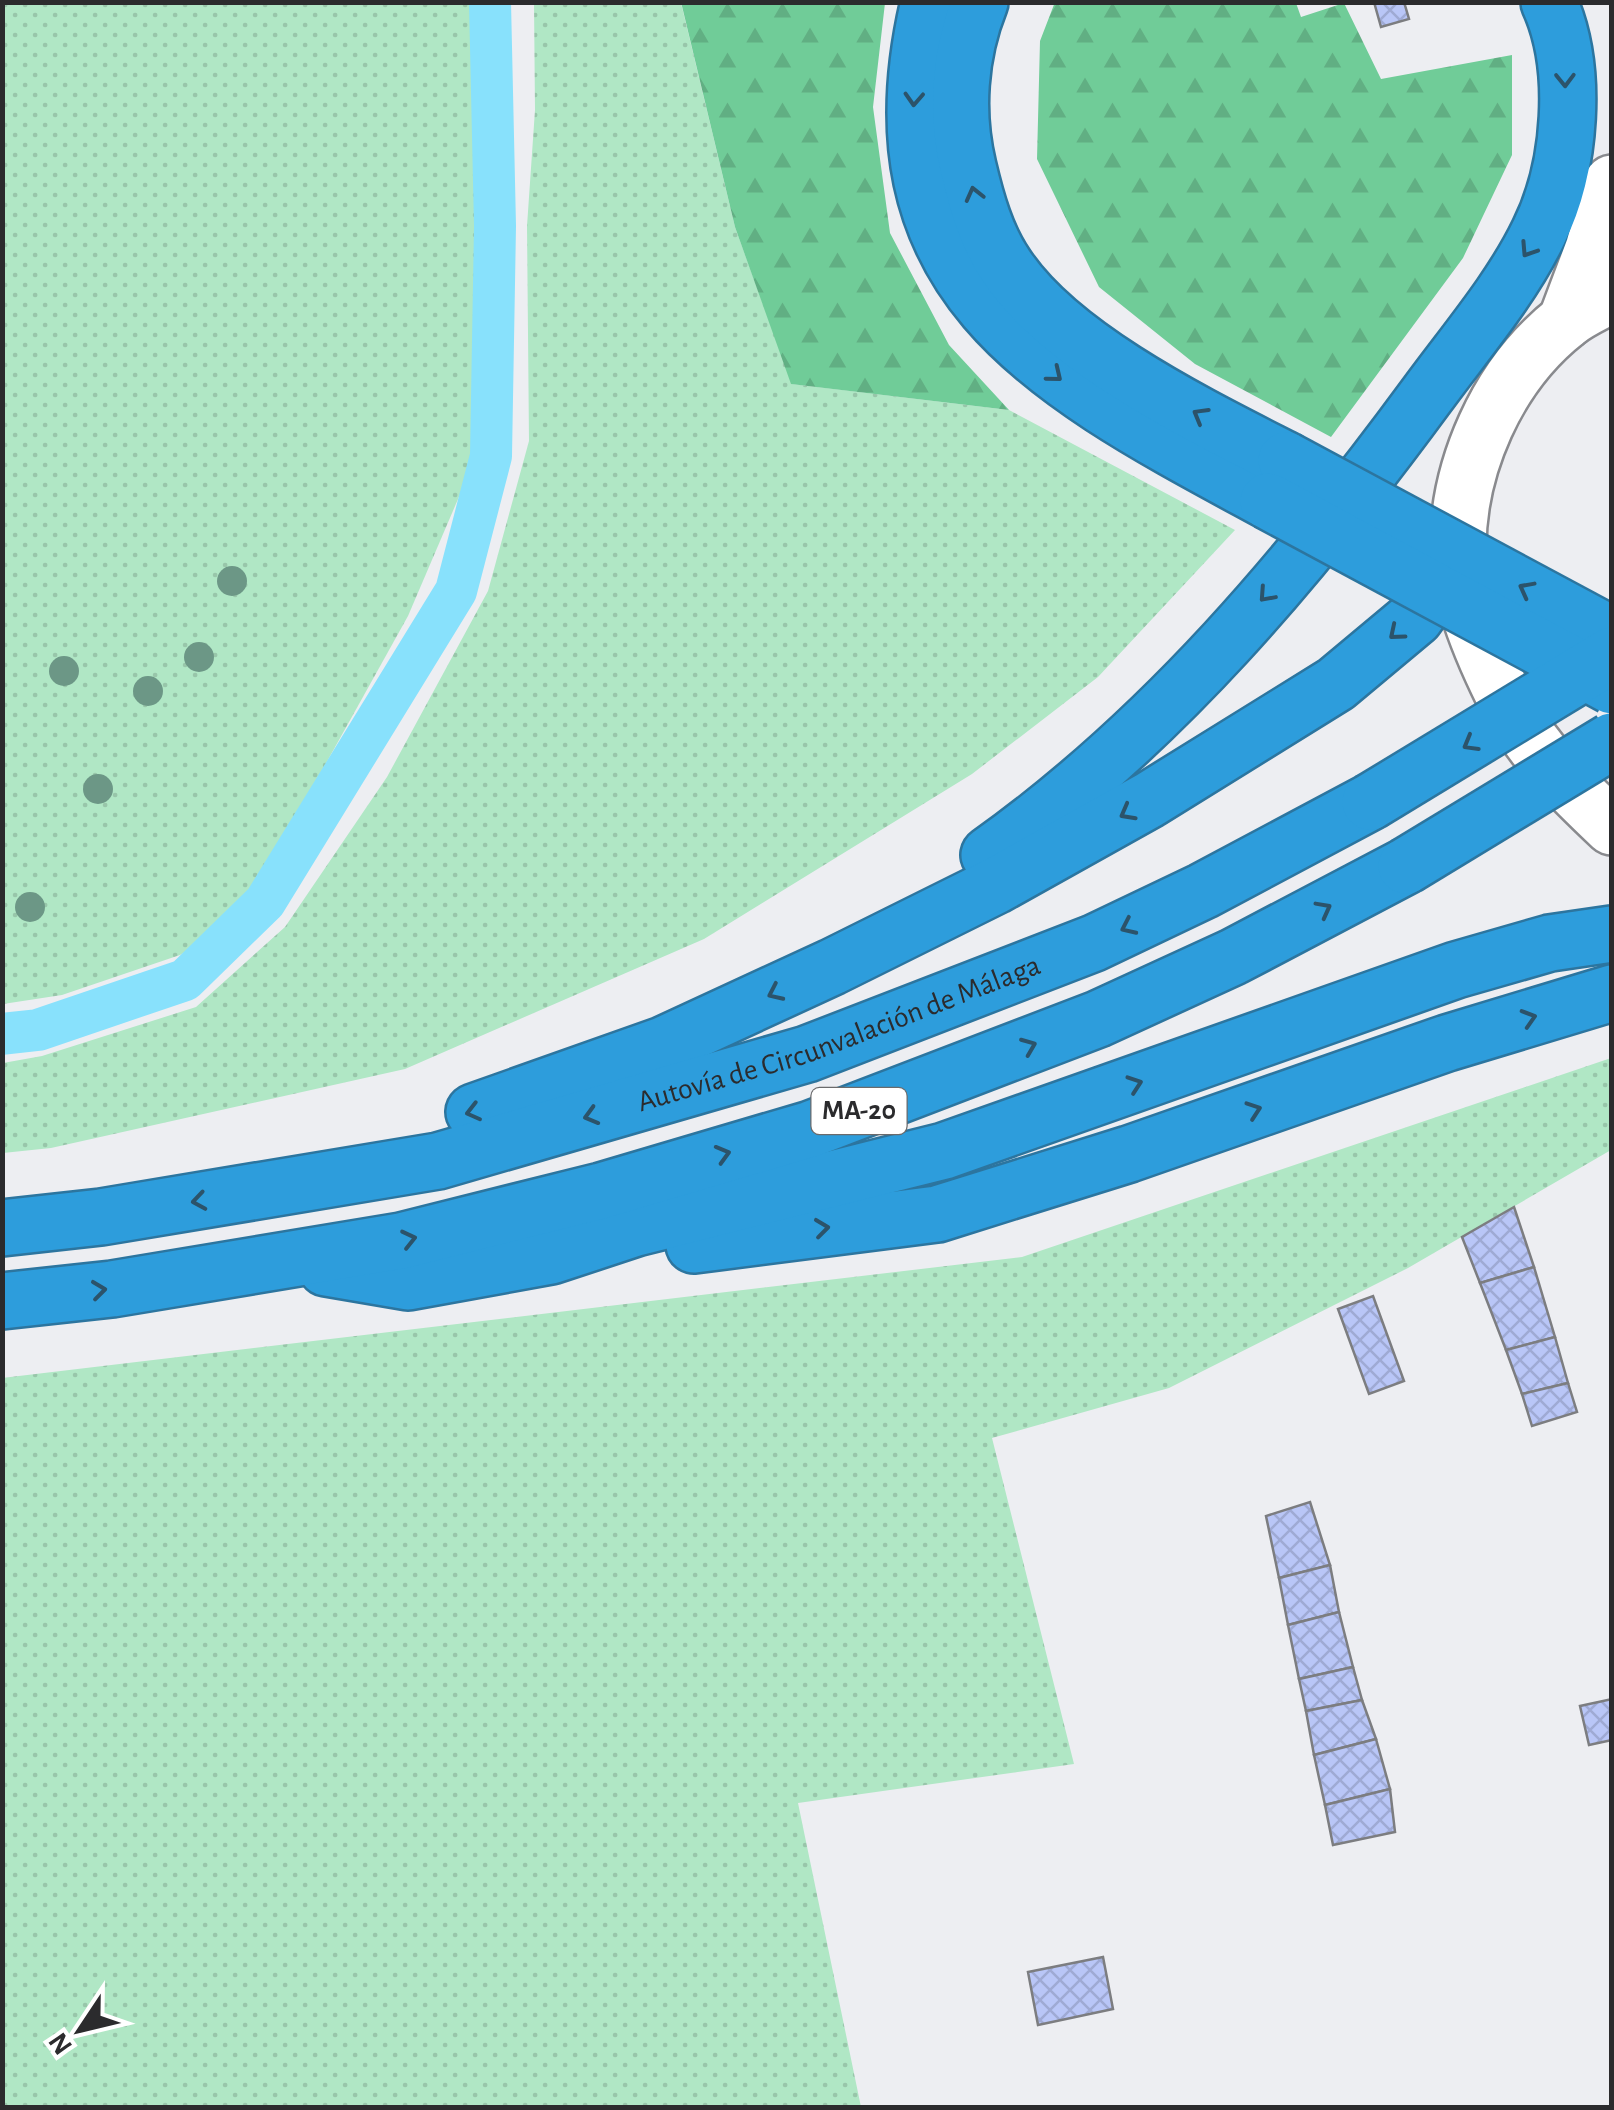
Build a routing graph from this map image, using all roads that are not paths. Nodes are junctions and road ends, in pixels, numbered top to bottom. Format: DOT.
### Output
graph roads {
  1 [pos="928,2"];
  2 [pos="980,2"];
  3 [pos="1549,2"];
  4 [pos="1612,183"];
  5 [pos="1589,308"];
  6 [pos="1458,558"];
  7 [pos="1612,635"];
  8 [pos="1612,655"];
  9 [pos="1612,686"];
  10 [pos="1612,741"];
  11 [pos="1612,828"];
  12 [pos="1612,934"];
  13 [pos="832,967"];
  14 [pos="1612,992"];
  15 [pos="296,1185"];
  16 [pos="2,1228"];
  17 [pos="551,1256"];
  18 [pos="279,1260"];
  19 [pos="2,1301"];
  1 -- 9 [label="highway, one-way, bridge"];
  7 -- 2 [label="highway, one-way, bridge"];
  3 -- 13 [label="highway, one-way"];
  4 -- 5 [label="street"];
  5 -- 6 [label="street"];
  6 -- 11 [label="street"];
  6 -- 13 [label="highway, one-way"];
  8 -- 15 [label="highway, Autovía de Circunvalación de Málaga / MA-20, one-way, bridge"];
  18 -- 10 [label="highway, MA-20, one-way, bridge"];
  17 -- 12 [label="highway, one-way"];
  13 -- 15 [label="highway, one-way"];
  17 -- 14 [label="highway, one-way"];
  15 -- 16 [label="highway, Autovía de Circunvalación de Málaga / MA-20, one-way"];
  17 -- 18 [label="highway"];
  19 -- 18 [label="highway, MA-20, one-way"];
}
